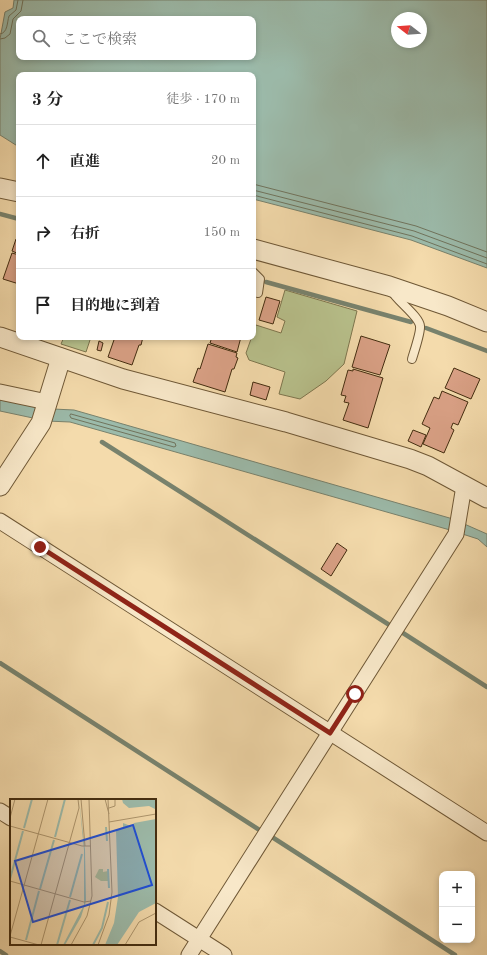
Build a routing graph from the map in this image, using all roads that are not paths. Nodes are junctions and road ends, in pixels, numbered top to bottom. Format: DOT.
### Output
graph roads {
  1 [pos="0,188"];
  2 [pos="16,191"];
  3 [pos="256,250"];
  4 [pos="256,275"];
  5 [pos="389,286"];
  6 [pos="258,293"];
  7 [pos="480,319"];
  8 [pos="487,332"];
  9 [pos="0,337"];
  10 [pos="61,358"];
  11 [pos="412,359"];
  12 [pos="0,392"];
  13 [pos="45,410"];
  14 [pos="0,486"];
  15 [pos="464,486"];
  16 [pos="487,498"];
  17 [pos="0,521"];
  18 [pos="330,733"];
  19 [pos="0,811"];
  20 [pos="10,817"];
  21 [pos="487,833"];
  22 [pos="156,912"];
  23 [pos="199,939"];
  24 [pos="189,955"];
  25 [pos="224,955"];
  1 -- 2 [label="street"];
  3 -- 5 [label="street"];
  4 -- 6 [label="lane"];
  5 -- 7 [label="street"];
  5 -- 11 [label="lane"];
  7 -- 8 [label="lane"];
  9 -- 10 [label="street"];
  10 -- 13 [label="street"];
  10 -- 15 [label="street"];
  12 -- 13 [label="street"];
  13 -- 14 [label="street"];
  15 -- 16 [label="street"];
  15 -- 18 [label="street"];
  17 -- 18 [label="street"];
  18 -- 21 [label="street"];
  18 -- 23 [label="street"];
  19 -- 20 [label="street"];
  22 -- 23 [label="street"];
  23 -- 24 [label="street"];
  23 -- 25 [label="street"];
}
